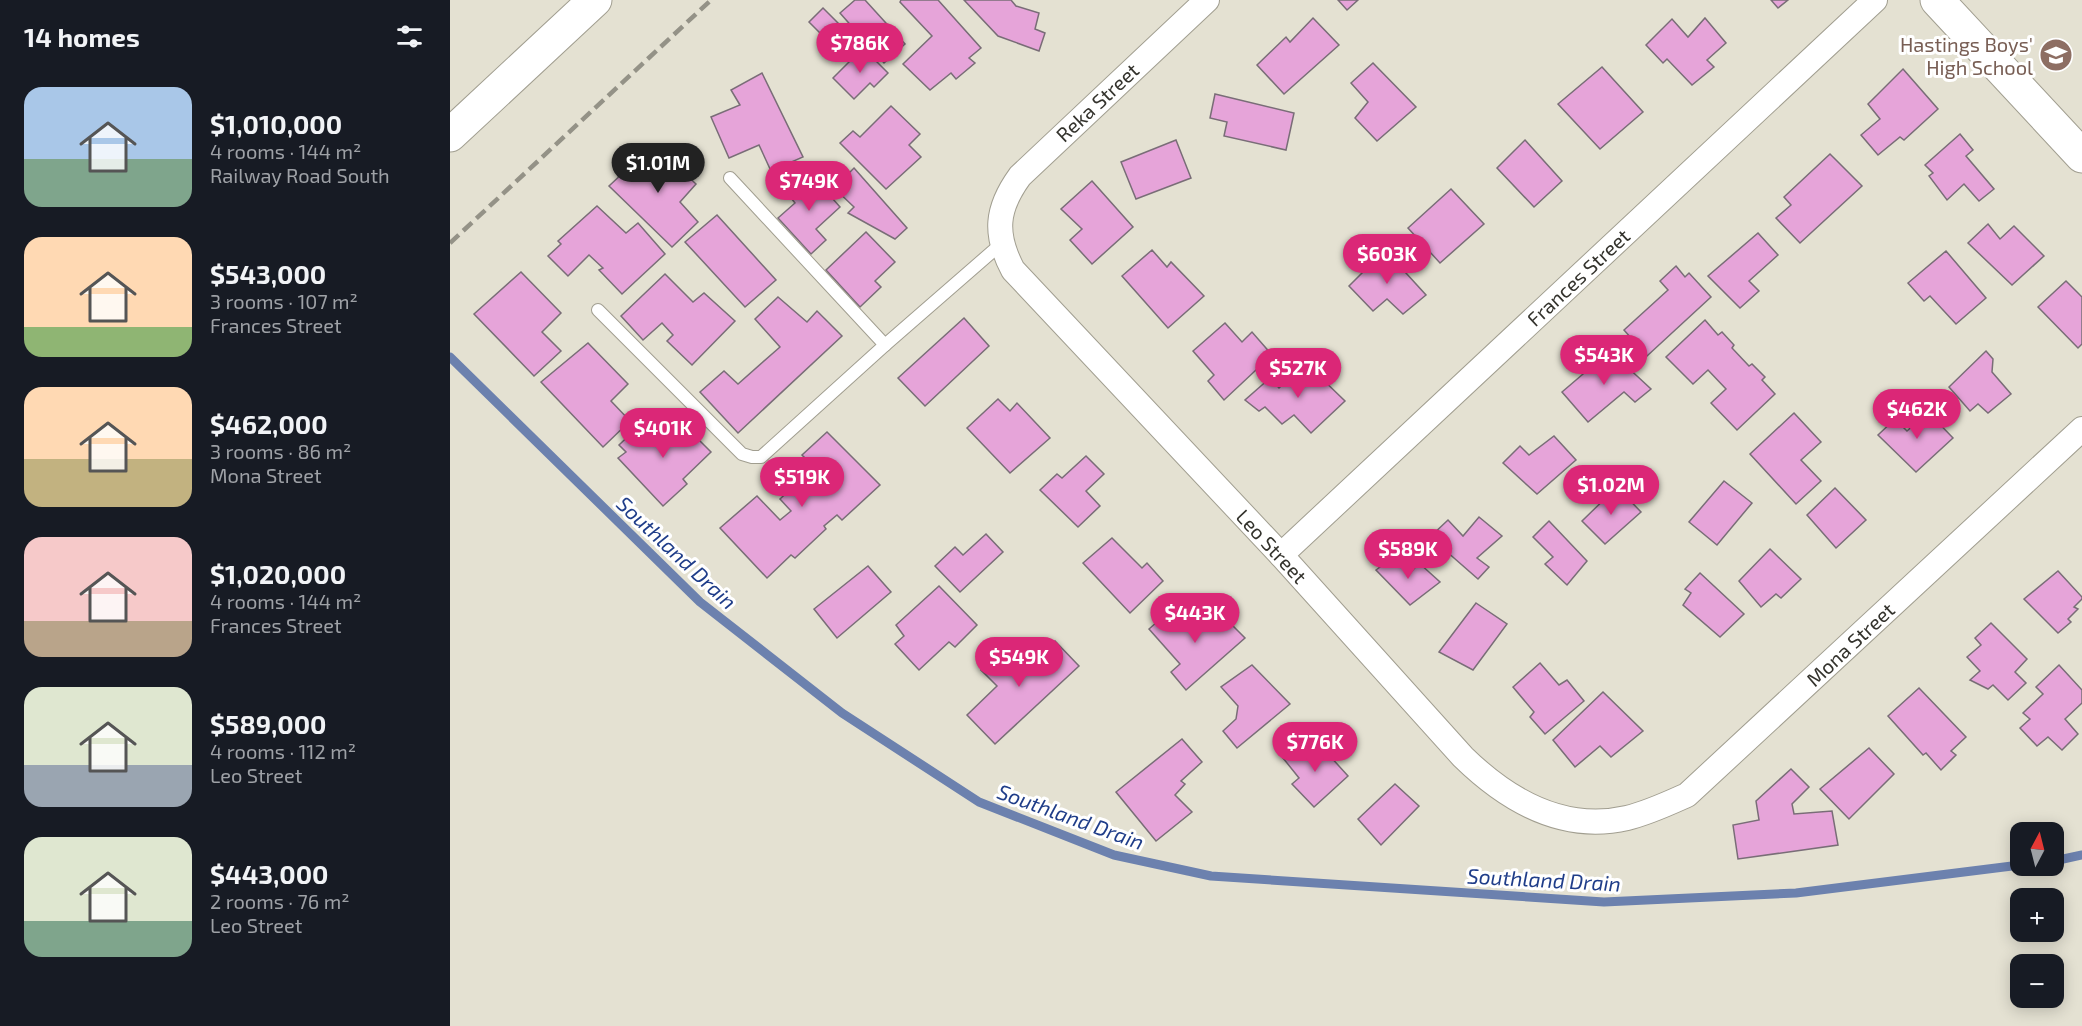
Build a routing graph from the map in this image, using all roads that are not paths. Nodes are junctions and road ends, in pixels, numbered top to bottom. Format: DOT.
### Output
graph roads {
  1 [pos="595,0"];
  2 [pos="1207,0"];
  3 [pos="1875,0"];
  4 [pos="1937,0"];
  5 [pos="450,135"];
  6 [pos="2082,156"];
  7 [pos="730,178"];
  8 [pos="1000,214"];
  9 [pos="1001,244"];
  10 [pos="598,310"];
  11 [pos="885,345"];
  12 [pos="2082,429"];
  13 [pos="1281,555"];
  14 [pos="1596,821"];
  1 -- 5 [label="street"];
  2 -- 8 [label="street, Reka Street"];
  3 -- 13 [label="street, Frances Street"];
  4 -- 6 [label="street"];
  7 -- 11 [label="lane"];
  8 -- 9 [label="street, Leo Street"];
  9 -- 11 [label="lane"];
  9 -- 13 [label="street, Leo Street"];
  10 -- 11 [label="lane"];
  12 -- 14 [label="street, Mona Street"];
  13 -- 14 [label="street, Leo Street"];
}
